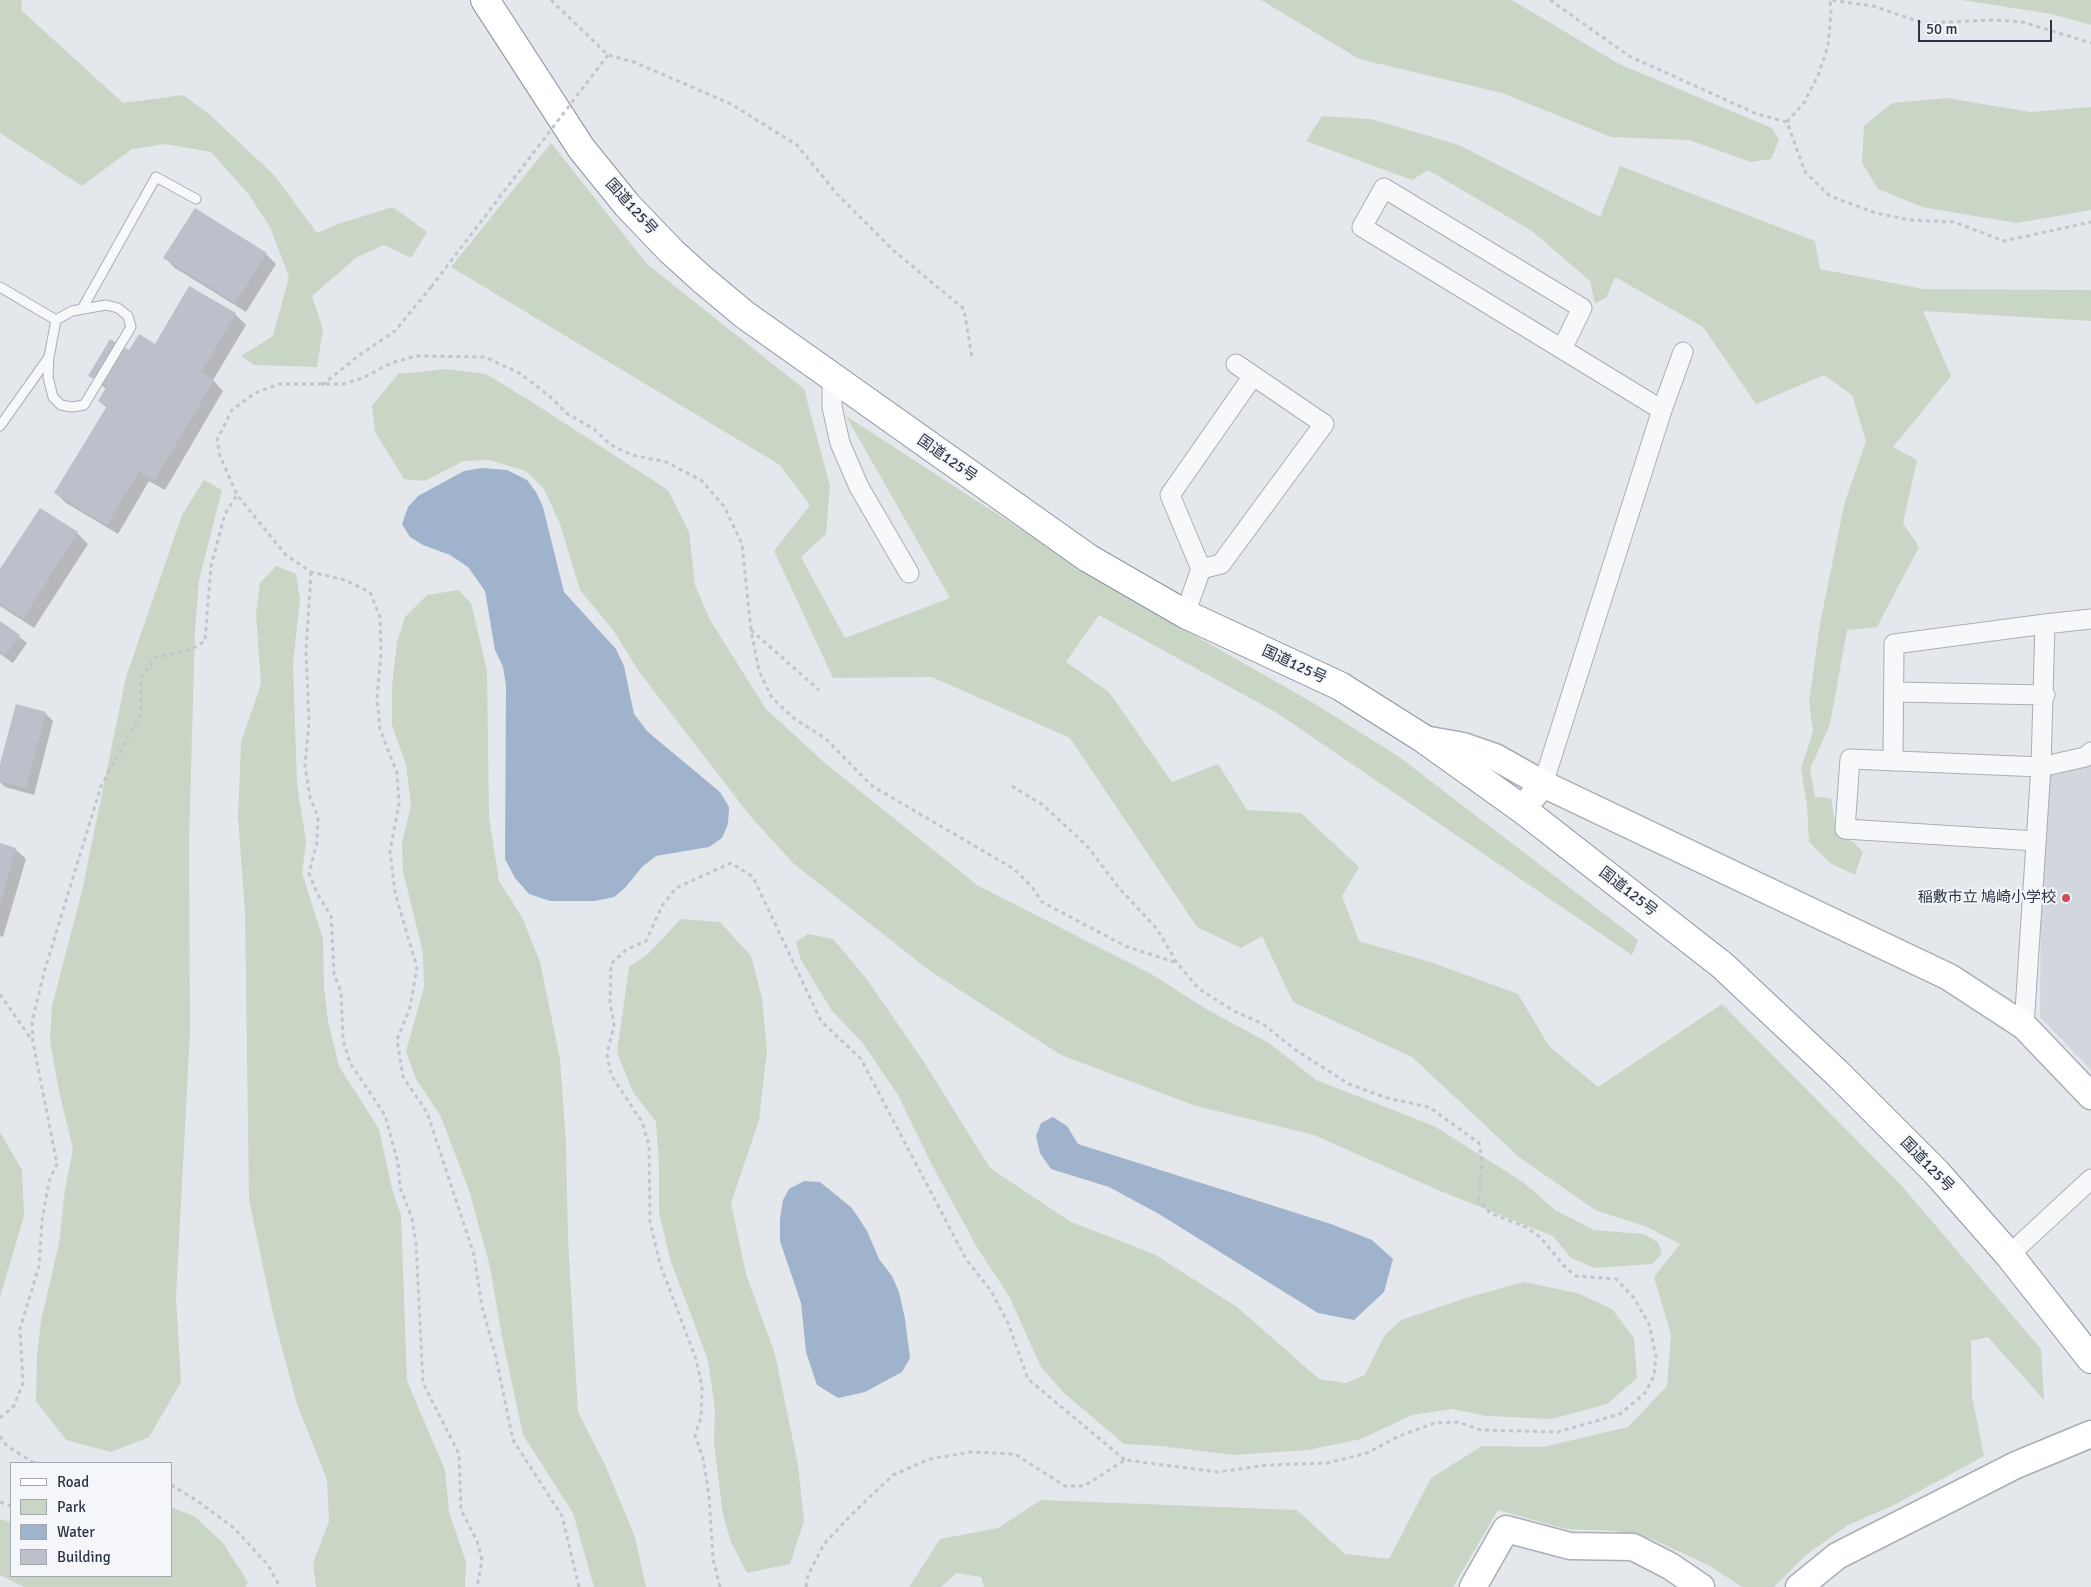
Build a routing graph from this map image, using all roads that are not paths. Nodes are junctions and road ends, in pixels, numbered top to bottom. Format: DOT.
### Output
graph roads {
  1 [pos="485,0"];
  2 [pos="196,199"];
  3 [pos="0,287"];
  4 [pos="82,309"];
  5 [pos="56,320"];
  6 [pos="1562,349"];
  7 [pos="1683,352"];
  8 [pos="49,357"];
  9 [pos="1236,364"];
  10 [pos="1253,376"];
  11 [pos="832,377"];
  12 [pos="1662,410"];
  13 [pos="0,426"];
  14 [pos="1201,570"];
  15 [pos="909,573"];
  16 [pos="1185,614"];
  17 [pos="2091,619"];
  18 [pos="2045,624"];
  19 [pos="1895,692"];
  20 [pos="2045,696"];
  21 [pos="1424,739"];
  22 [pos="2091,752"];
  23 [pos="1893,762"];
  24 [pos="2041,766"];
  25 [pos="1543,784"];
  26 [pos="1522,809"];
  27 [pos="2036,841"];
  28 [pos="2024,1026"];
  29 [pos="2091,1096"];
  30 [pos="2091,1178"];
  31 [pos="2009,1255"];
  32 [pos="2091,1359"];
  33 [pos="2091,1434"];
  34 [pos="1473,1587"];
  35 [pos="1701,1587"];
  36 [pos="1799,1587"];
  1 -- 11 [label="highway, 国道125号"];
  2 -- 4 [label="lane"];
  3 -- 5 [label="lane"];
  4 -- 5 [label="lane"];
  4 -- 8 [label="lane"];
  5 -- 8 [label="lane"];
  6 -- 6 [label="street"];
  6 -- 12 [label="street"];
  7 -- 12 [label="street"];
  8 -- 13 [label="lane"];
  9 -- 10 [label="street"];
  10 -- 14 [label="street"];
  10 -- 14 [label="street"];
  11 -- 15 [label="street"];
  11 -- 16 [label="highway, 国道125号"];
  12 -- 25 [label="street"];
  14 -- 16 [label="street"];
  16 -- 21 [label="highway, 国道125号"];
  17 -- 18 [label="street"];
  18 -- 19 [label="street"];
  18 -- 20 [label="street"];
  19 -- 20 [label="street"];
  19 -- 23 [label="street"];
  20 -- 24 [label="street"];
  21 -- 25 [label="street"];
  21 -- 26 [label="highway, 国道125号"];
  22 -- 24 [label="street"];
  23 -- 24 [label="street"];
  23 -- 27 [label="street"];
  24 -- 27 [label="street"];
  25 -- 26 [label="street"];
  25 -- 28 [label="street"];
  26 -- 31 [label="highway, 国道125号"];
  27 -- 28 [label="street"];
  28 -- 29 [label="street"];
  30 -- 31 [label="street"];
  31 -- 32 [label="highway, 国道125号"];
  33 -- 36 [label="street"];
  34 -- 35 [label="street"];
}
